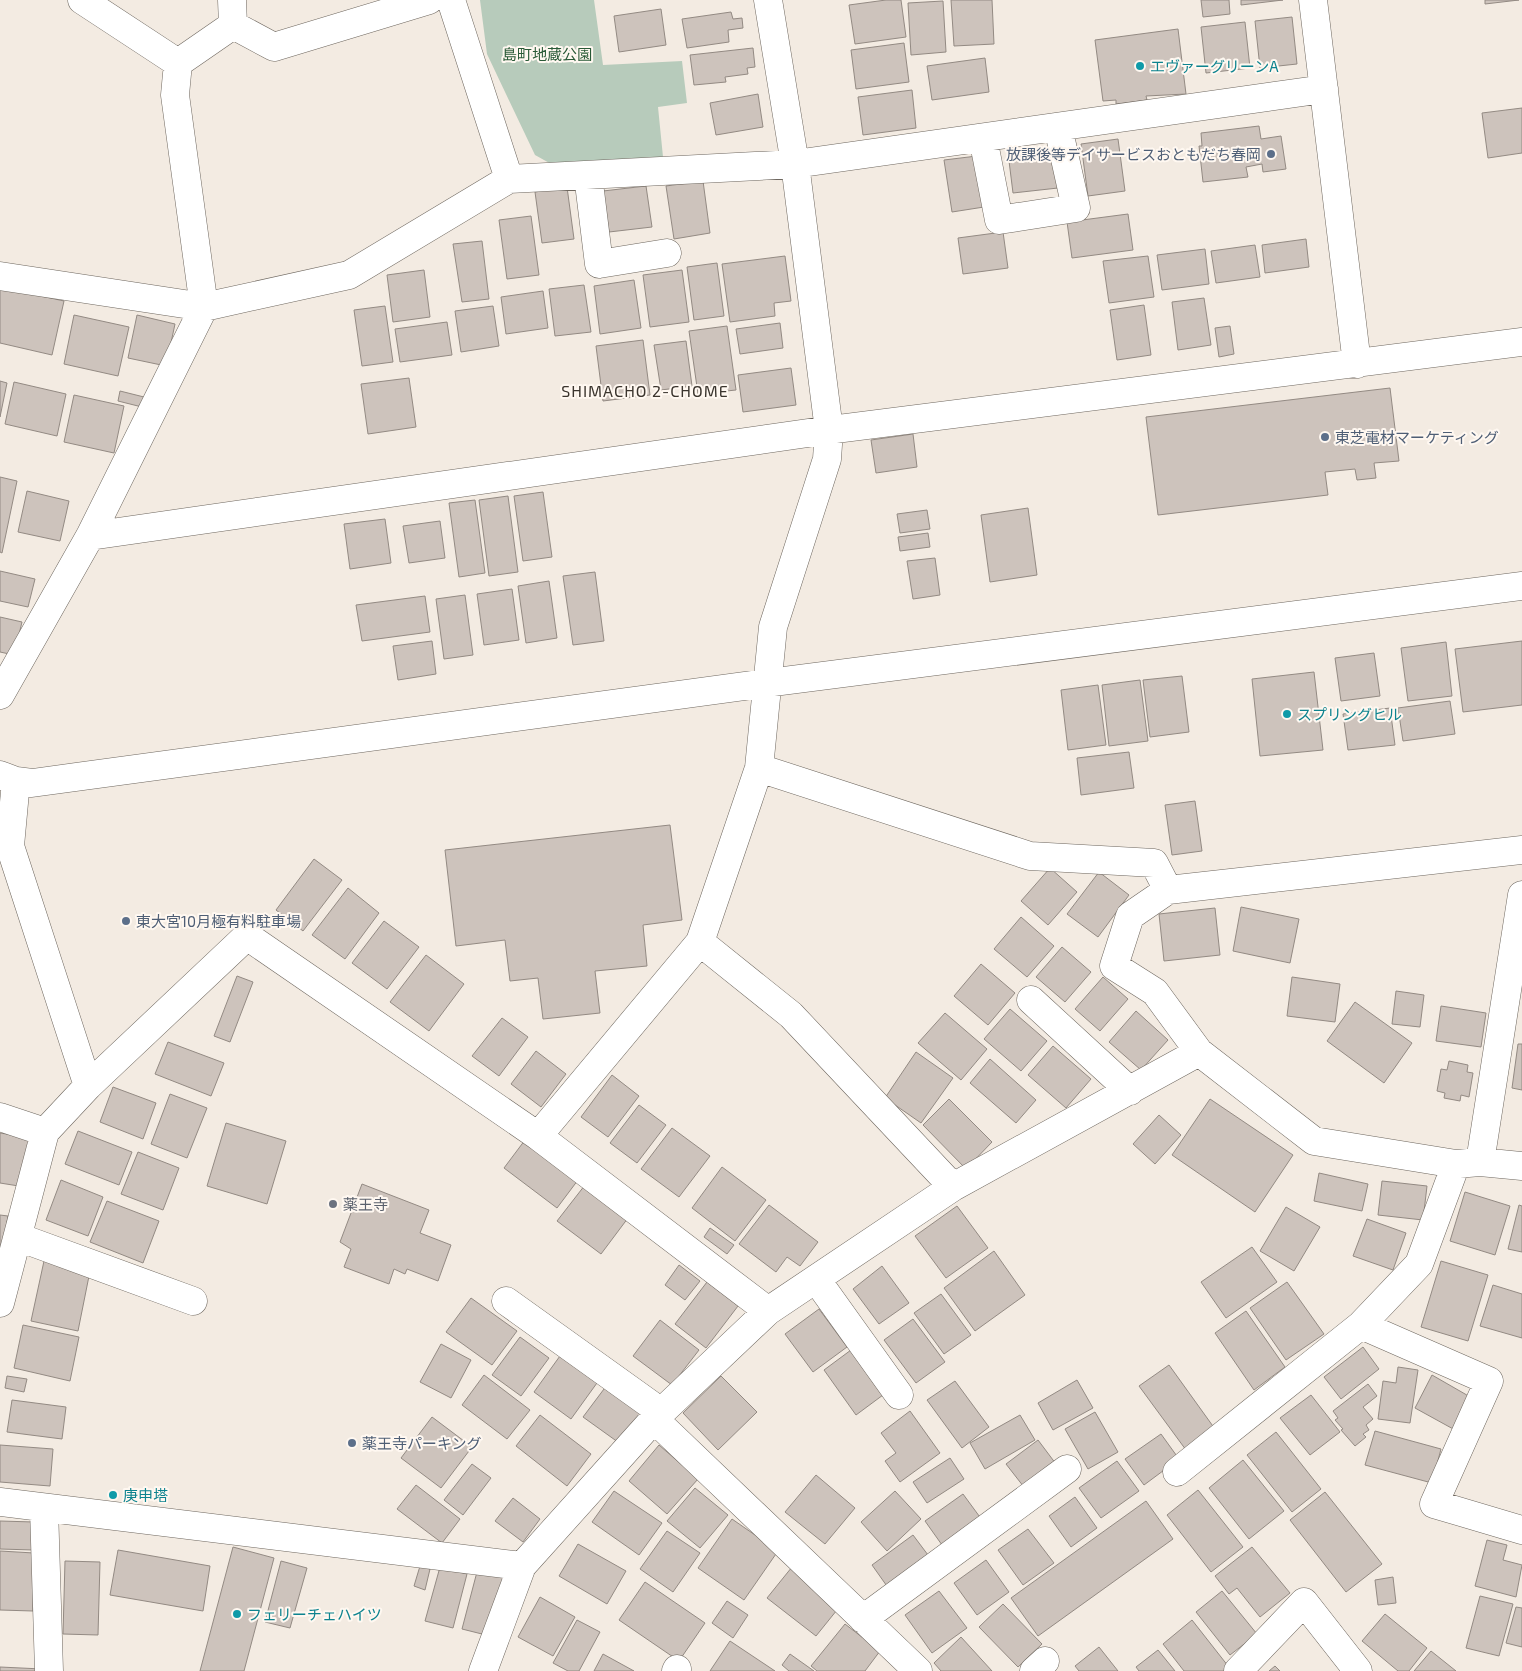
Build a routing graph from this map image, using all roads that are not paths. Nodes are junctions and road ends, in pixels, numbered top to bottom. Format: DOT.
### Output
graph roads {
  1 [pos="82,0"];
  2 [pos="429,0"];
  3 [pos="451,0"];
  4 [pos="768,0"];
  5 [pos="1313,0"];
  6 [pos="233,13"];
  7 [pos="178,62"];
  8 [pos="1324,90"];
  9 [pos="1058,127"];
  10 [pos="983,138"];
  11 [pos="795,164"];
  12 [pos="588,175"];
  13 [pos="509,179"];
  14 [pos="667,254"];
  15 [pos="0,276"];
  16 [pos="204,306"];
  17 [pos="1522,342"];
  18 [pos="1357,364"];
  19 [pos="829,430"];
  20 [pos="90,536"];
  21 [pos="1522,586"];
  22 [pos="767,683"];
  23 [pos="0,695"];
  24 [pos="759,768"];
  25 [pos="8,778"];
  26 [pos="1522,850"];
  27 [pos="1168,890"];
  28 [pos="1522,895"];
  29 [pos="700,942"];
  30 [pos="1031,1000"];
  31 [pos="1199,1052"];
  32 [pos="88,1086"];
  33 [pos="1130,1091"];
  34 [pos="0,1117"];
  35 [pos="45,1132"];
  36 [pos="538,1136"];
  37 [pos="1468,1163"];
  38 [pos="1522,1166"];
  39 [pos="953,1187"];
  40 [pos="18,1237"];
  41 [pos="816,1279"];
  42 [pos="193,1301"];
  43 [pos="506,1301"];
  44 [pos="0,1303"];
  45 [pos="768,1311"];
  46 [pos="1361,1325"];
  47 [pos="899,1395"];
  48 [pos="657,1415"];
  49 [pos="1067,1469"];
  50 [pos="1177,1472"];
  51 [pos="0,1502"];
  52 [pos="44,1508"];
  53 [pos="1522,1530"];
  54 [pos="522,1566"];
  55 [pos="863,1619"];
  56 [pos="49,1671"];
  57 [pos="483,1671"];
  58 [pos="918,1671"];
  59 [pos="1238,1671"];
  60 [pos="1358,1671"];
  1 -- 7 [label="street"];
  2 -- 6 [label="street"];
  3 -- 13 [label="street"];
  4 -- 11 [label="street"];
  5 -- 8 [label="street"];
  6 -- 7 [label="street"];
  7 -- 16 [label="street"];
  8 -- 9 [label="street"];
  8 -- 18 [label="street"];
  9 -- 10 [label="street"];
  9 -- 10 [label="street"];
  10 -- 11 [label="street"];
  11 -- 12 [label="street"];
  11 -- 19 [label="street"];
  12 -- 13 [label="street"];
  12 -- 14 [label="street"];
  13 -- 16 [label="street"];
  15 -- 16 [label="street"];
  16 -- 20 [label="street"];
  17 -- 18 [label="street"];
  18 -- 19 [label="street"];
  19 -- 20 [label="street"];
  19 -- 22 [label="street"];
  20 -- 23 [label="street"];
  21 -- 22 [label="street"];
  22 -- 24 [label="street"];
  22 -- 25 [label="street"];
  24 -- 27 [label="street"];
  24 -- 29 [label="street"];
  25 -- 32 [label="street"];
  26 -- 27 [label="street"];
  27 -- 31 [label="street"];
  28 -- 37 [label="street"];
  29 -- 36 [label="street"];
  29 -- 39 [label="street"];
  30 -- 33 [label="street"];
  31 -- 33 [label="street"];
  31 -- 37 [label="street"];
  32 -- 35 [label="street"];
  32 -- 36 [label="street"];
  33 -- 39 [label="street"];
  34 -- 35 [label="street"];
  35 -- 40 [label="street"];
  36 -- 45 [label="street"];
  37 -- 38 [label="street"];
  37 -- 46 [label="street"];
  39 -- 41 [label="street"];
  40 -- 42 [label="street"];
  40 -- 44 [label="street"];
  41 -- 45 [label="street"];
  41 -- 47 [label="street"];
  43 -- 48 [label="street"];
  45 -- 48 [label="street"];
  46 -- 50 [label="street"];
  46 -- 53 [label="street"];
  48 -- 54 [label="street"];
  48 -- 55 [label="street"];
  49 -- 55 [label="street"];
  51 -- 52 [label="street"];
  52 -- 54 [label="street"];
  52 -- 56 [label="street"];
  54 -- 57 [label="street"];
  55 -- 58 [label="street"];
  59 -- 60 [label="street"];
}
